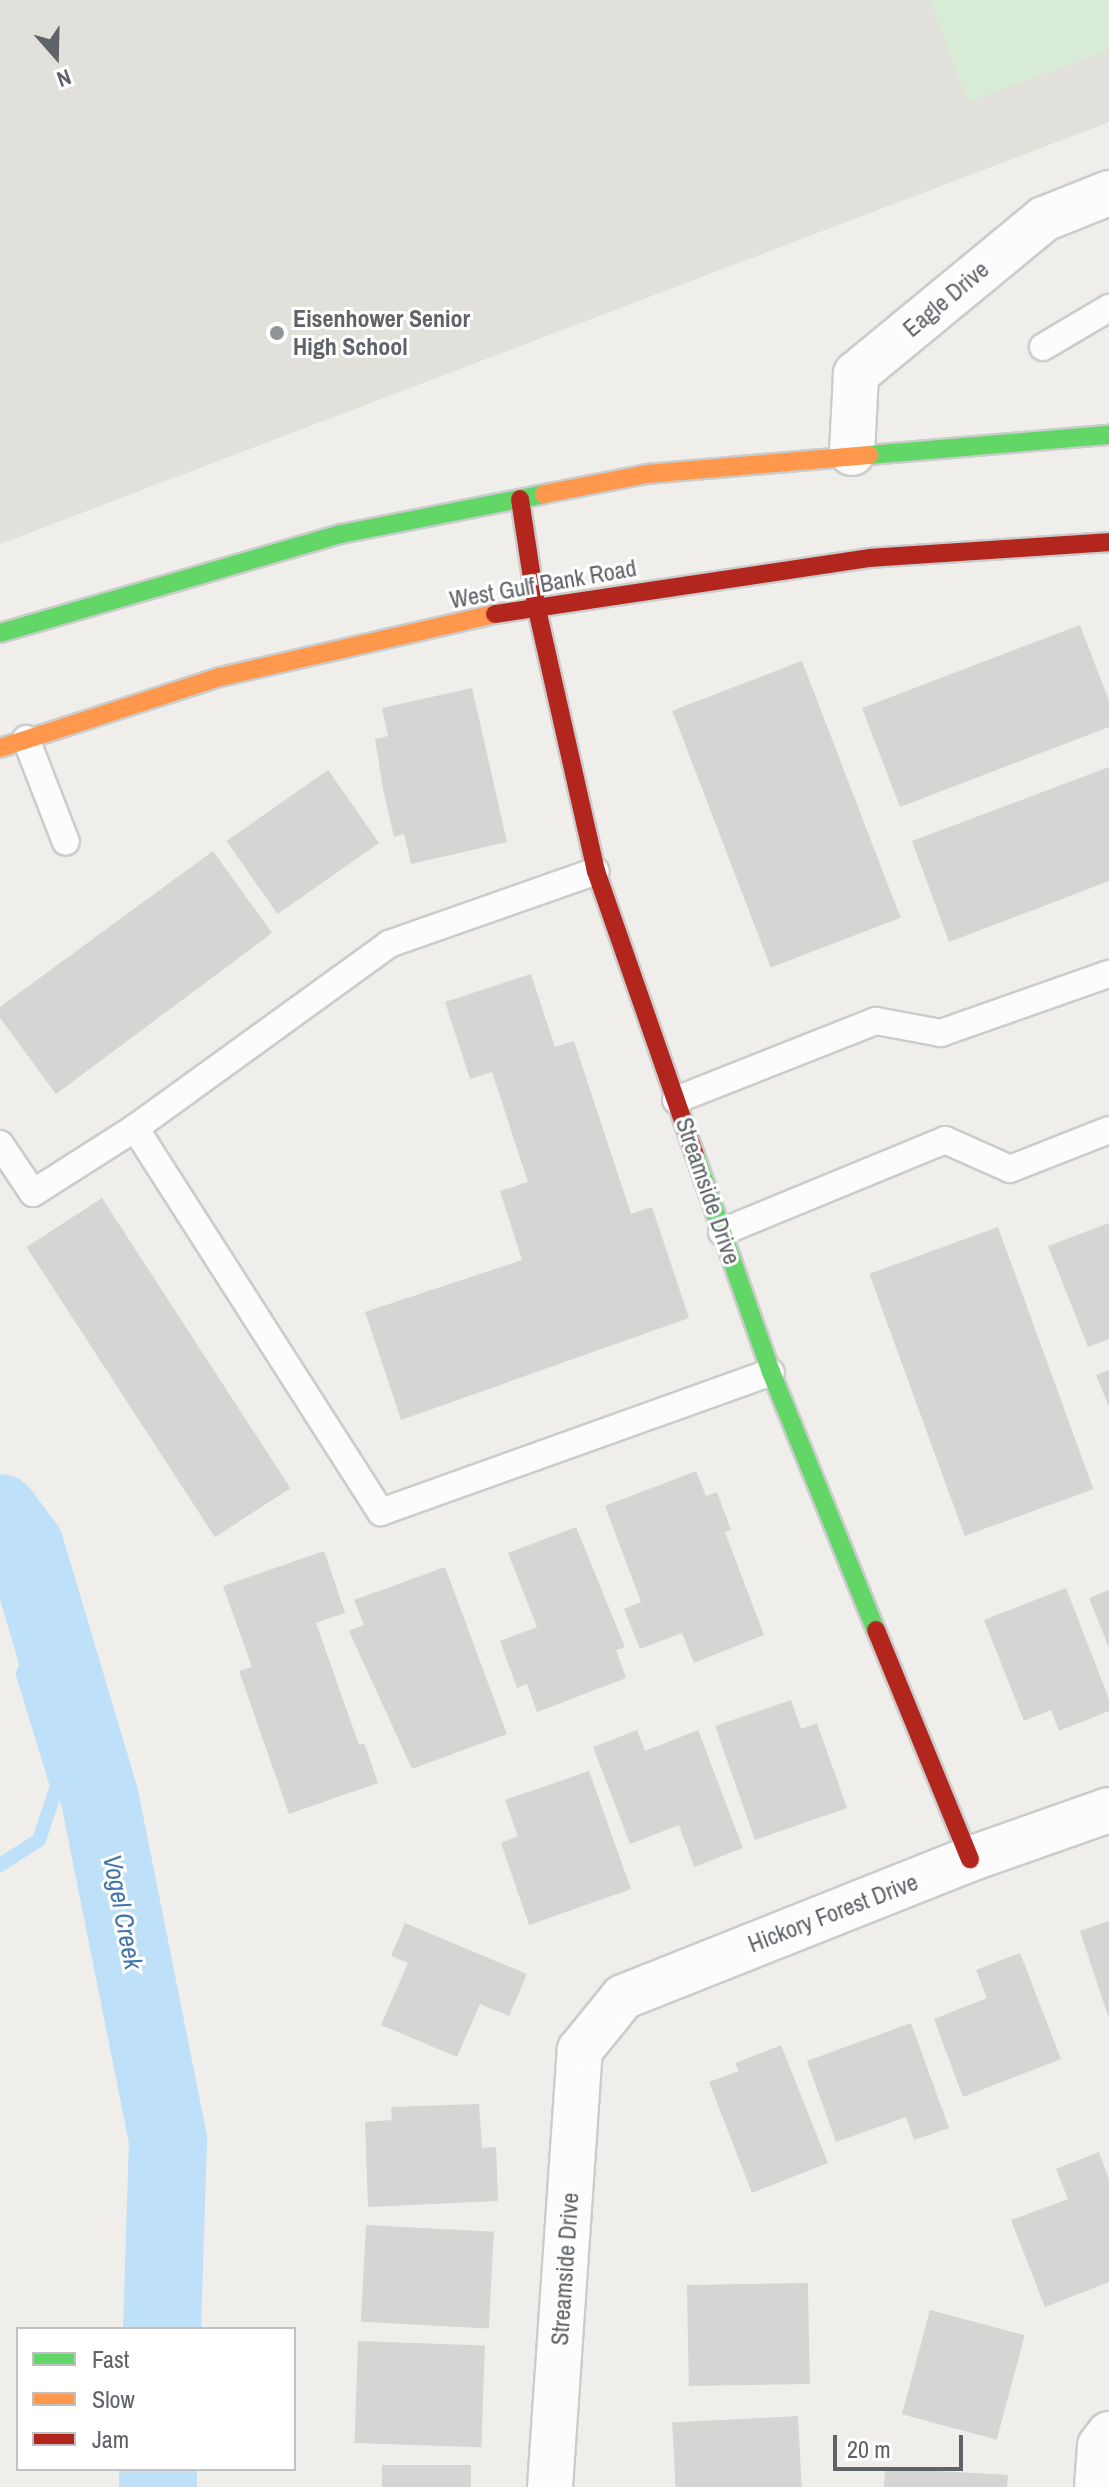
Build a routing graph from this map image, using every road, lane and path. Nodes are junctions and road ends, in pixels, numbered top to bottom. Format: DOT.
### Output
graph roads {
  1 [pos="1109,193"];
  2 [pos="1109,308"];
  3 [pos="1043,347"];
  4 [pos="1109,435"];
  5 [pos="852,453"];
  6 [pos="520,499"];
  7 [pos="1109,542"];
  8 [pos="536,605"];
  9 [pos="0,633"];
  10 [pos="26,739"];
  11 [pos="0,748"];
  12 [pos="66,842"];
  13 [pos="596,871"];
  14 [pos="1109,974"];
  15 [pos="676,1100"];
  16 [pos="135,1128"];
  17 [pos="1109,1130"];
  18 [pos="0,1144"];
  19 [pos="722,1232"];
  20 [pos="771,1372"];
  21 [pos="1109,1810"];
  22 [pos="970,1859"];
  23 [pos="580,2050"];
  24 [pos="550,2487"];
  1 -- 5 [label="street, Eagle Drive"];
  2 -- 3 [label="lane"];
  4 -- 5 [label="main road"];
  5 -- 6 [label="main road"];
  6 -- 8 [label="main road, Streamside Drive"];
  6 -- 9 [label="main road"];
  7 -- 8 [label="main road, West Gulf Bank Road"];
  8 -- 10 [label="main road, West Gulf Bank Road"];
  8 -- 13 [label="main road, Streamside Drive"];
  10 -- 11 [label="main road, West Gulf Bank Road"];
  10 -- 12 [label="lane"];
  13 -- 15 [label="main road, Streamside Drive"];
  13 -- 16 [label="lane"];
  14 -- 15 [label="lane"];
  15 -- 19 [label="main road, Streamside Drive"];
  16 -- 18 [label="lane"];
  16 -- 20 [label="lane"];
  17 -- 19 [label="lane"];
  19 -- 20 [label="main road, Streamside Drive"];
  20 -- 22 [label="main road, Streamside Drive"];
  21 -- 22 [label="street, Hickory Forest Drive"];
  22 -- 23 [label="street, Hickory Forest Drive"];
  23 -- 24 [label="street, Streamside Drive"];
}
